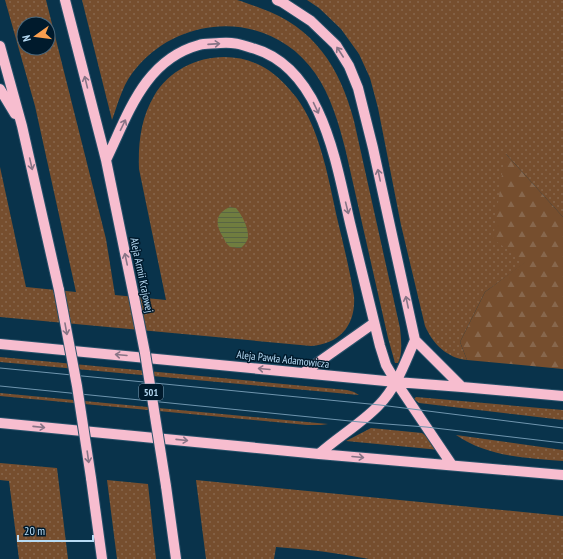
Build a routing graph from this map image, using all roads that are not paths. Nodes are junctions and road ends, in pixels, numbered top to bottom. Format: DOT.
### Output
graph roads {
  1 [pos="65,0"];
  2 [pos="277,0"];
  3 [pos="0,46"];
  4 [pos="0,89"];
  5 [pos="22,126"];
  6 [pos="106,160"];
  7 [pos="374,323"];
  8 [pos="415,340"];
  9 [pos="0,344"];
  10 [pos="303,372"];
  11 [pos="396,382"];
  12 [pos="462,387"];
  13 [pos="563,396"];
  14 [pos="0,423"];
  15 [pos="319,454"];
  16 [pos="452,465"];
  17 [pos="563,475"];
  18 [pos="102,559"];
  19 [pos="176,559"];
  6 -- 1 [label="main road, Aleja Armii Krajowej / 501, one-way"];
  8 -- 2 [label="main road, one-way"];
  3 -- 5 [label="main road"];
  4 -- 5 [label="main road"];
  5 -- 18 [label="main road, one-way, bridge"];
  6 -- 7 [label="main road, one-way"];
  19 -- 6 [label="main road, Aleja Armii Krajowej / 501, one-way, bridge"];
  7 -- 10 [label="main road"];
  7 -- 11 [label="main road"];
  8 -- 11 [label="main road"];
  8 -- 12 [label="main road"];
  10 -- 9 [label="main road, Aleja Pawła Adamowicza, one-way"];
  10 -- 11 [label="main road, Aleja Pawła Adamowicza"];
  11 -- 12 [label="main road, Aleja Pawła Adamowicza"];
  11 -- 15 [label="main road"];
  11 -- 16 [label="main road"];
  12 -- 13 [label="main road, Aleja Pawła Adamowicza"];
  14 -- 15 [label="main road, one-way"];
  15 -- 16 [label="main road, one-way"];
  16 -- 17 [label="main road"];
}
